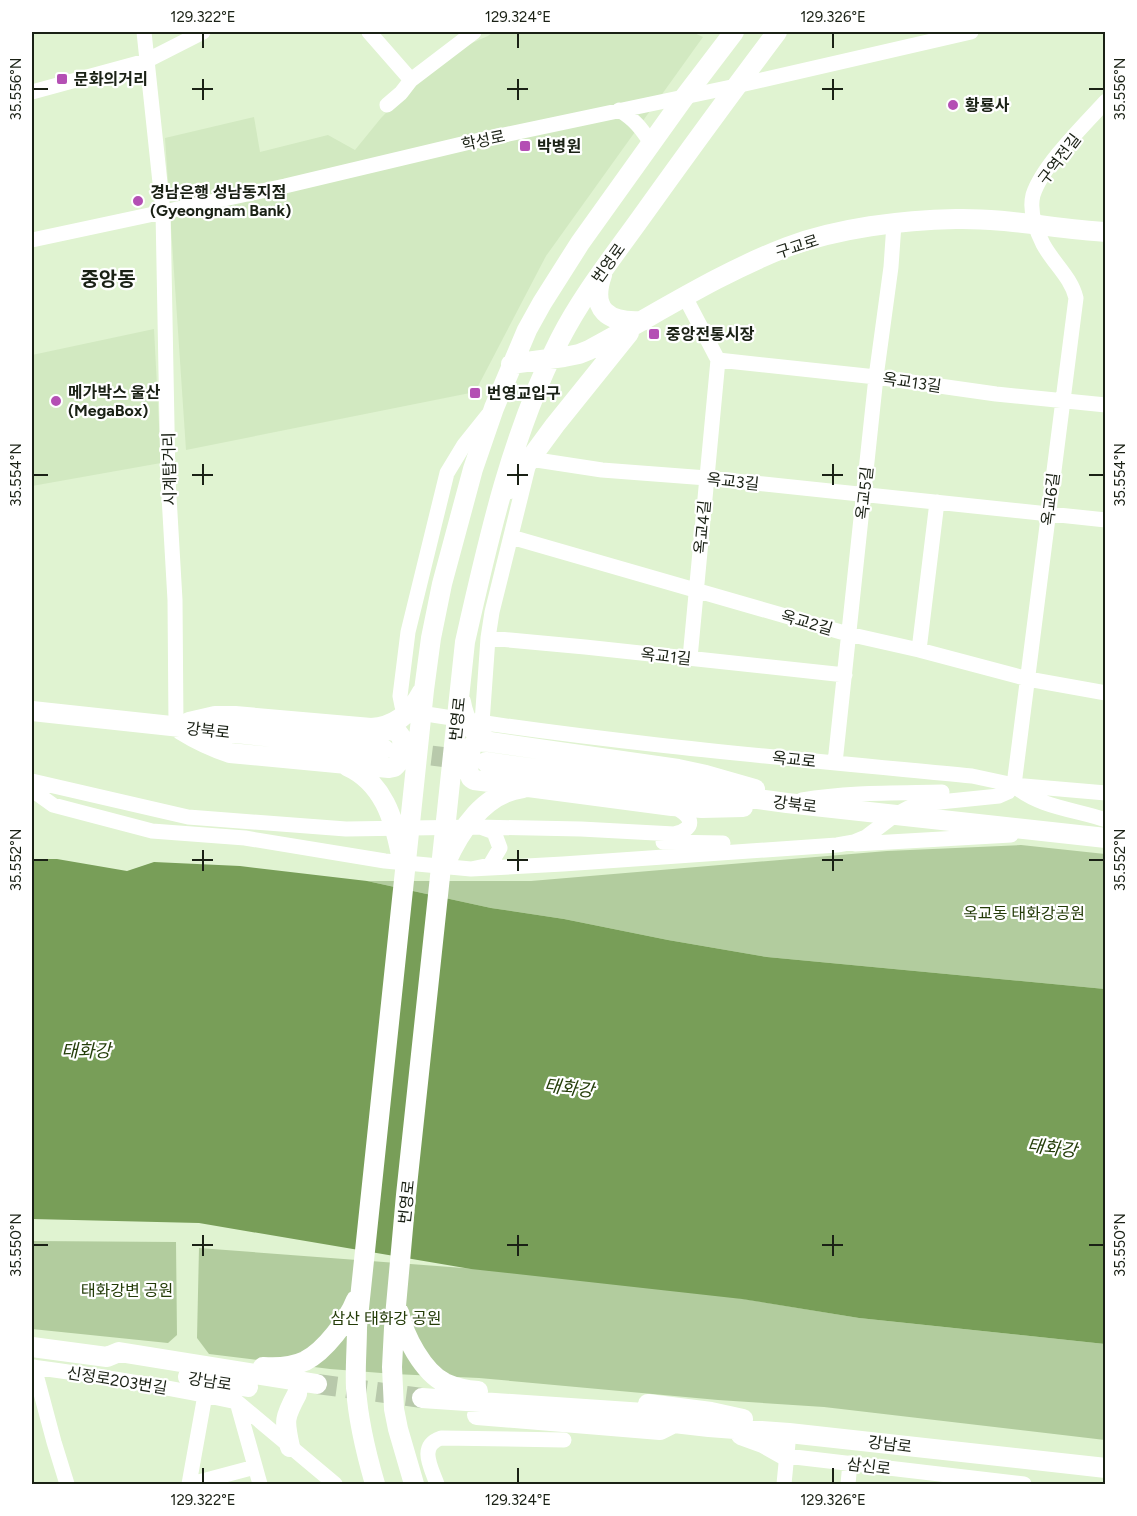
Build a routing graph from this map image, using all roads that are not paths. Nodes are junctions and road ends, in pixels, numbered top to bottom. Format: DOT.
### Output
graph roads {
  1 [pos="144,32"];
  2 [pos="203,32"];
  3 [pos="369,32"];
  4 [pos="474,32"];
  5 [pos="734,32"];
  6 [pos="777,32"];
  7 [pos="971,32"];
  8 [pos="146,61"];
  9 [pos="411,80"];
  10 [pos="736,86"];
  11 [pos="32,92"];
  12 [pos="685,97"];
  13 [pos="1106,101"];
  14 [pos="387,105"];
  15 [pos="619,110"];
  16 [pos="651,143"];
  17 [pos="163,211"];
  18 [pos="894,224"];
  19 [pos="1034,225"];
  20 [pos="1106,232"];
  21 [pos="32,240"];
  22 [pos="607,264"];
  23 [pos="685,297"];
  24 [pos="642,321"];
  25 [pos="550,359"];
  26 [pos="718,360"];
  27 [pos="511,364"];
  28 [pos="876,377"];
  29 [pos="1062,400"];
  30 [pos="1106,405"];
  31 [pos="494,408"];
  32 [pos="530,459"];
  33 [pos="707,478"];
  34 [pos="863,495"];
  35 [pos="937,502"];
  36 [pos="498,510"];
  37 [pos="1048,514"];
  38 [pos="1106,519"];
  39 [pos="511,537"];
  40 [pos="696,591"];
  41 [pos="848,634"];
  42 [pos="488,638"];
  43 [pos="919,650"];
  44 [pos="690,658"];
  45 [pos="845,675"];
  46 [pos="1028,679"];
  47 [pos="424,690"];
  48 [pos="1106,693"];
  49 [pos="459,694"];
  50 [pos="32,711"];
  51 [pos="482,723"];
  52 [pos="176,726"];
  53 [pos="371,728"];
  54 [pos="490,742"];
  55 [pos="384,749"];
  56 [pos="486,762"];
  57 [pos="339,763"];
  58 [pos="836,763"];
  59 [pos="32,781"];
  60 [pos="1014,785"];
  61 [pos="530,787"];
  62 [pos="32,790"];
  63 [pos="1106,794"];
  64 [pos="787,803"];
  65 [pos="672,806"];
  66 [pos="895,815"];
  67 [pos="1106,820"];
  68 [pos="956,822"];
  69 [pos="477,826"];
  70 [pos="876,829"];
  71 [pos="1065,834"];
  72 [pos="1106,838"];
  73 [pos="837,845"];
  74 [pos="471,868"];
  75 [pos="404,875"];
  76 [pos="440,879"];
  77 [pos="360,1288"];
  78 [pos="397,1293"];
  79 [pos="32,1347"];
  80 [pos="107,1357"];
  81 [pos="195,1365"];
  82 [pos="33,1367"];
  83 [pos="210,1388"];
  84 [pos="310,1391"];
  85 [pos="237,1402"];
  86 [pos="422,1404"];
  87 [pos="709,1427"];
  88 [pos="789,1433"];
  89 [pos="564,1440"];
  90 [pos="290,1447"];
  91 [pos="786,1456"];
  92 [pos="850,1463"];
  93 [pos="255,1467"];
  94 [pos="1106,1468"];
  95 [pos="67,1485"];
  96 [pos="190,1485"];
  97 [pos="260,1485"];
  98 [pos="335,1485"];
  99 [pos="375,1485"];
  100 [pos="414,1485"];
  101 [pos="437,1485"];
  102 [pos="784,1485"];
  103 [pos="848,1485"];
  104 [pos="1024,1485"];
  1 -- 8 [label="street"];
  2 -- 8 [label="street"];
  3 -- 9 [label="street"];
  4 -- 9 [label="street"];
  5 -- 12 [label="main road, 번영로"];
  6 -- 10 [label="main road, 번영로"];
  7 -- 10 [label="street, 학성로"];
  8 -- 11 [label="street"];
  8 -- 17 [label="street"];
  9 -- 14 [label="street"];
  10 -- 12 [label="street, 학성로"];
  10 -- 22 [label="main road, 번영로"];
  12 -- 15 [label="street, 학성로"];
  12 -- 16 [label="main road, 번영로"];
  13 -- 19 [label="street, 구역전길"];
  15 -- 16 [label="street"];
  15 -- 17 [label="street, 학성로"];
  16 -- 27 [label="main road, 번영로"];
  17 -- 21 [label="street, 학성로"];
  17 -- 52 [label="street, 시계탑거리"];
  18 -- 19 [label="main road, 구교로"];
  18 -- 23 [label="main road, 구교로"];
  18 -- 28 [label="street, 옥교5길"];
  19 -- 20 [label="main road, 구교로"];
  19 -- 29 [label="street, 옥교6길"];
  22 -- 24 [label="main road"];
  22 -- 25 [label="main road, 번영로"];
  23 -- 24 [label="main road, 구교로"];
  23 -- 26 [label="street"];
  24 -- 25 [label="main road, 구교로"];
  24 -- 32 [label="main road"];
  25 -- 27 [label="main road, 구교로"];
  25 -- 36 [label="main road, 번영로"];
  26 -- 28 [label="street, 옥교13길"];
  26 -- 33 [label="street, 옥교4길"];
  27 -- 31 [label="main road, 번영로"];
  28 -- 29 [label="street, 옥교13길"];
  28 -- 34 [label="street, 옥교5길"];
  29 -- 30 [label="street, 옥교13길"];
  29 -- 37 [label="street, 옥교6길"];
  31 -- 47 [label="main road, 번영로"];
  31 -- 51 [label="street, 옥교로"];
  32 -- 33 [label="street, 옥교3길"];
  32 -- 36 [label="main road"];
  32 -- 39 [label="street"];
  33 -- 34 [label="street, 옥교3길"];
  33 -- 40 [label="street, 옥교4길"];
  34 -- 35 [label="street, 옥교3길"];
  34 -- 41 [label="street, 옥교5길"];
  35 -- 37 [label="street, 옥교3길"];
  35 -- 43 [label="street"];
  36 -- 49 [label="main road, 번영로"];
  37 -- 38 [label="street, 옥교3길"];
  37 -- 46 [label="street, 옥교6길"];
  39 -- 40 [label="street, 옥교2길"];
  39 -- 42 [label="street"];
  40 -- 41 [label="street, 옥교2길"];
  40 -- 44 [label="street, 옥교4길"];
  41 -- 43 [label="street, 옥교2길"];
  41 -- 45 [label="street, 옥교5길"];
  42 -- 44 [label="street, 옥교1길"];
  42 -- 51 [label="street"];
  43 -- 46 [label="street, 옥교2길"];
  44 -- 45 [label="street, 옥교1길"];
  45 -- 58 [label="street, 옥교5길"];
  46 -- 48 [label="street, 옥교2길"];
  46 -- 60 [label="street, 옥교6길"];
  47 -- 53 [label="main road"];
  47 -- 75 [label="main road, 번영로"];
  49 -- 54 [label="main road"];
  49 -- 76 [label="main road, 번영로"];
  50 -- 52 [label="main road, 강북로"];
  51 -- 58 [label="street, 옥교로"];
  52 -- 53 [label="main road"];
  52 -- 55 [label="main road, 강북로"];
  52 -- 57 [label="main road"];
  53 -- 57 [label="main road"];
  54 -- 61 [label="main road"];
  54 -- 64 [label="main road"];
  56 -- 64 [label="main road, 강북로"];
  57 -- 75 [label="main road"];
  58 -- 60 [label="street, 옥교로"];
  59 -- 69 [label="street"];
  60 -- 63 [label="street, 옥교로"];
  60 -- 64 [label="street"];
  60 -- 66 [label="street"];
  60 -- 67 [label="street"];
  61 -- 65 [label="main road"];
  61 -- 76 [label="main road"];
  62 -- 74 [label="street"];
  64 -- 65 [label="main road"];
  64 -- 66 [label="main road, 강북로"];
  65 -- 69 [label="street"];
  66 -- 68 [label="main road, 강북로"];
  66 -- 70 [label="street"];
  68 -- 70 [label="street"];
  68 -- 71 [label="main road, 강북로"];
  69 -- 70 [label="street"];
  69 -- 74 [label="street"];
  70 -- 73 [label="street"];
  71 -- 72 [label="main road, 강북로"];
  71 -- 73 [label="street"];
  73 -- 74 [label="street"];
  75 -- 77 [label="main road, 번영로"];
  76 -- 78 [label="main road, 번영로"];
  77 -- 81 [label="main road"];
  77 -- 99 [label="main road, 번영로"];
  78 -- 88 [label="main road"];
  78 -- 100 [label="main road, 번영로"];
  79 -- 80 [label="main road, 강남로"];
  80 -- 81 [label="main road, 강남로"];
  80 -- 83 [label="main road, 강남로"];
  81 -- 83 [label="street"];
  81 -- 84 [label="main road, 강남로"];
  82 -- 83 [label="street, 신정로203번길"];
  82 -- 95 [label="street"];
  83 -- 84 [label="main road, 강남로"];
  83 -- 85 [label="street"];
  83 -- 96 [label="street"];
  84 -- 90 [label="main road"];
  85 -- 90 [label="street"];
  85 -- 93 [label="street"];
  86 -- 87 [label="main road, 강남로"];
  87 -- 88 [label="main road, 강남로"];
  87 -- 91 [label="main road"];
  88 -- 91 [label="street"];
  88 -- 94 [label="main road, 강남로"];
  89 -- 101 [label="street"];
  90 -- 98 [label="street"];
  91 -- 92 [label="street, 삼신로"];
  91 -- 102 [label="street"];
  92 -- 103 [label="street"];
  92 -- 104 [label="street, 삼신로"];
  93 -- 96 [label="street"];
  93 -- 97 [label="street"];
}
